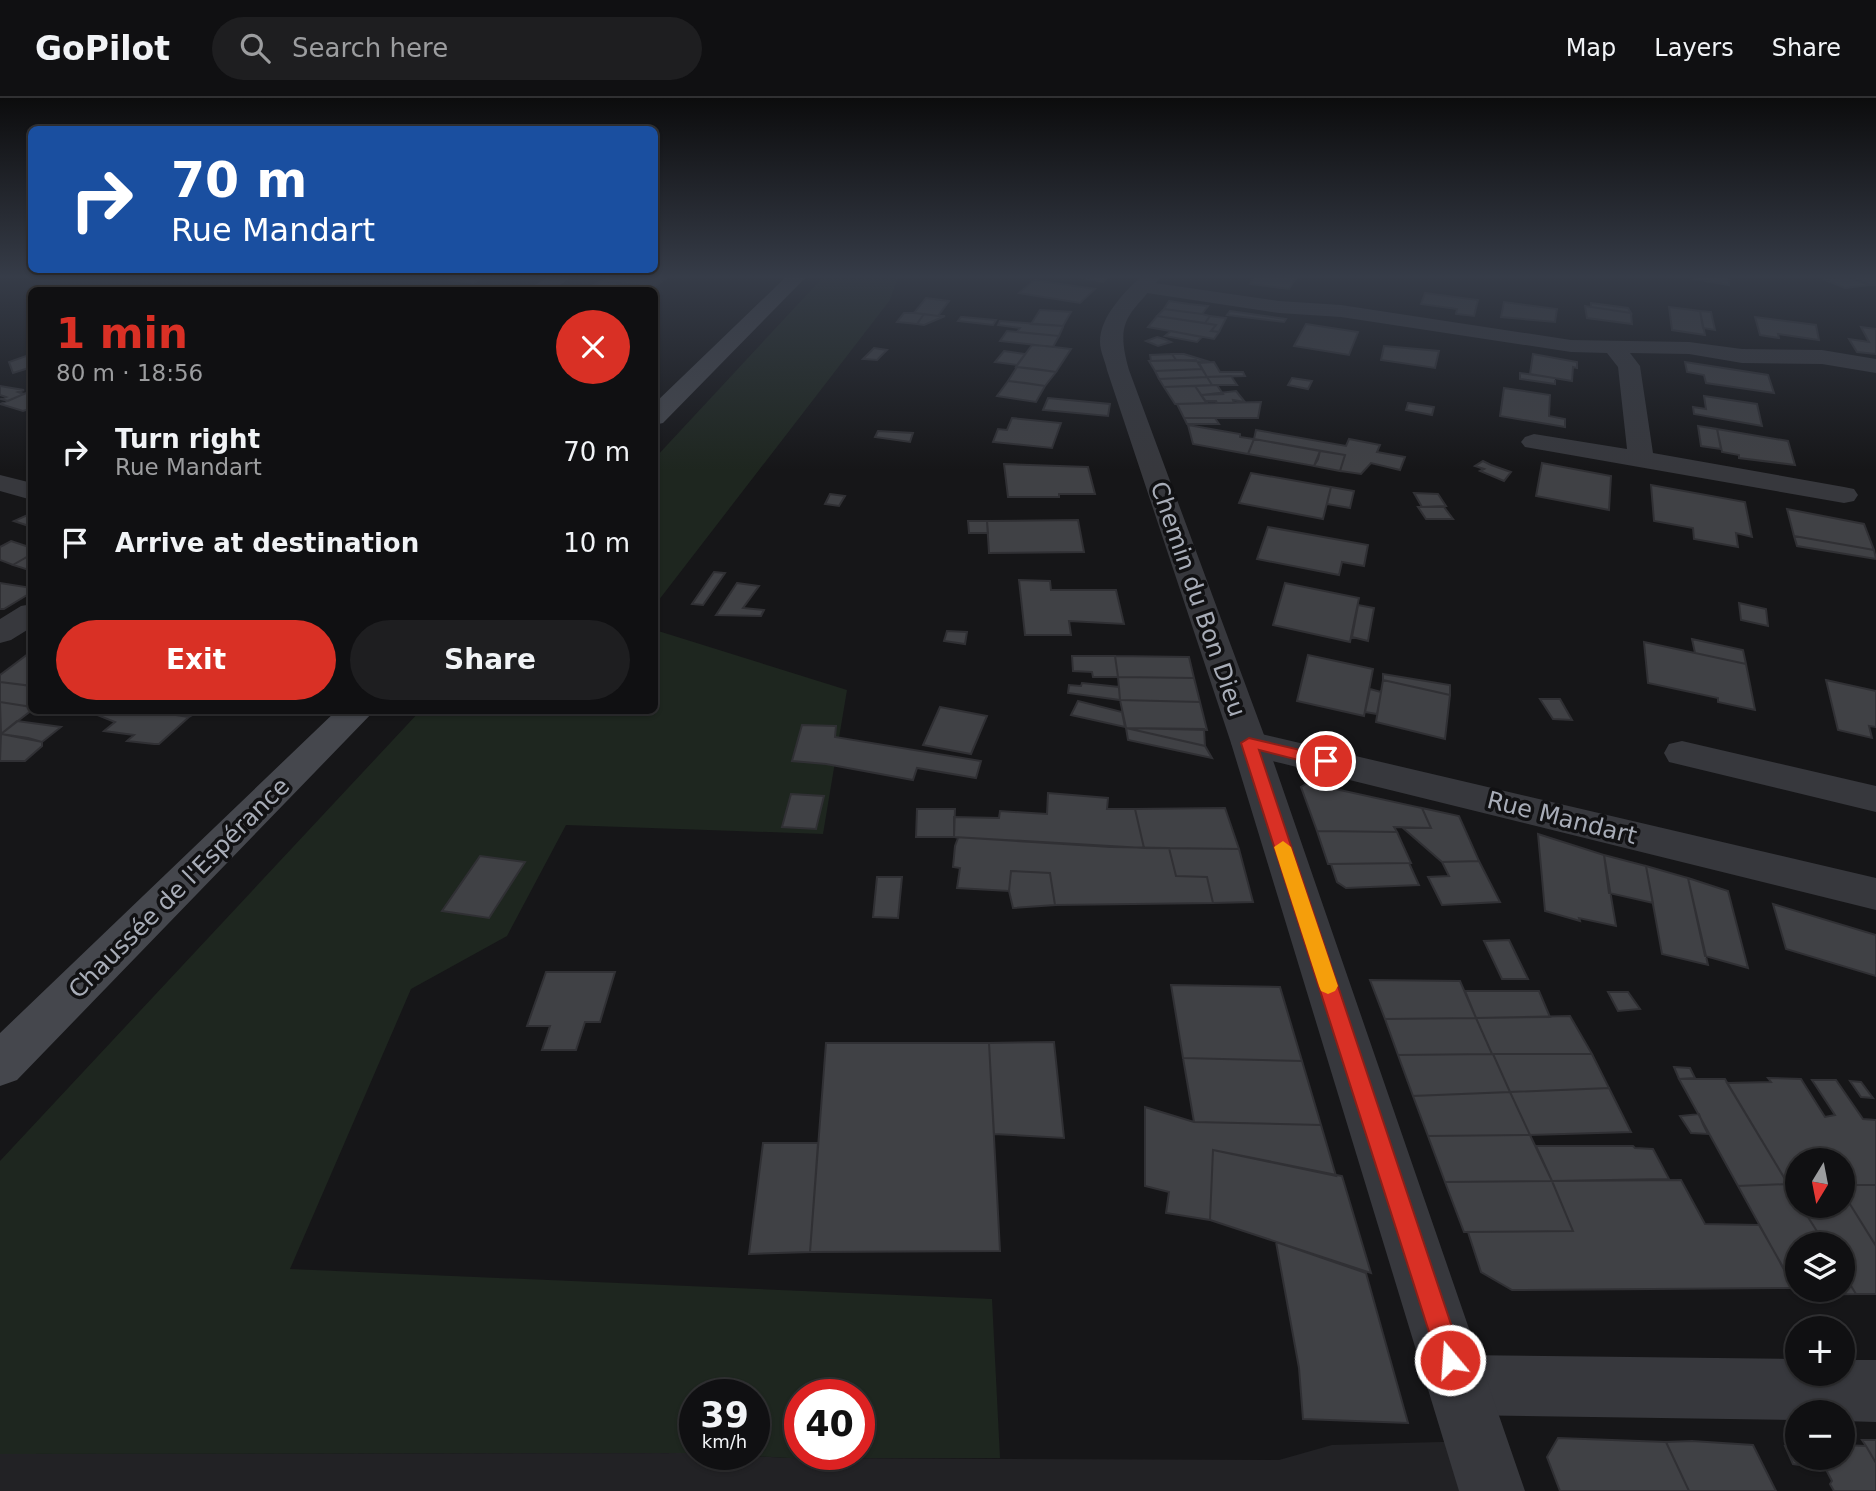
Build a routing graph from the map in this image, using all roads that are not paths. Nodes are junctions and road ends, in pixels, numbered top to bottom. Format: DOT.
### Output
graph roads {
  1 [pos="733,340"];
  2 [pos="1111,340"];
  3 [pos="1532,340"];
  4 [pos="1613,346"];
  5 [pos="1876,366"];
  6 [pos="658,414"];
  7 [pos="1534,442"];
  8 [pos="1641,459"];
  9 [pos="0,483"];
  10 [pos="28,491"];
  11 [pos="1844,495"];
  12 [pos="28,616"];
  13 [pos="0,633"];
  14 [pos="354,714"];
  15 [pos="1249,743"];
  16 [pos="1682,753"];
  17 [pos="1876,799"];
  18 [pos="1876,894"];
  19 [pos="0,1065"];
  20 [pos="1459,1385"];
  21 [pos="1876,1391"];
  22 [pos="1492,1491"];
  1 -- 6 [label="main road"];
  2 -- 15 [label="street, Chemin du Bon Dieu"];
  3 -- 4 [label="street"];
  4 -- 5 [label="street"];
  4 -- 8 [label="street"];
  7 -- 8 [label="street"];
  8 -- 11 [label="street"];
  9 -- 10 [label="street"];
  12 -- 13 [label="street"];
  14 -- 19 [label="main road, Chaussée de l'Espérance"];
  15 -- 18 [label="street, Rue Mandart"];
  15 -- 20 [label="street, Chemin du Bon Dieu"];
  16 -- 17 [label="street"];
  20 -- 21 [label="street"];
  20 -- 22 [label="street, Chemin du Bon Dieu"];
}
